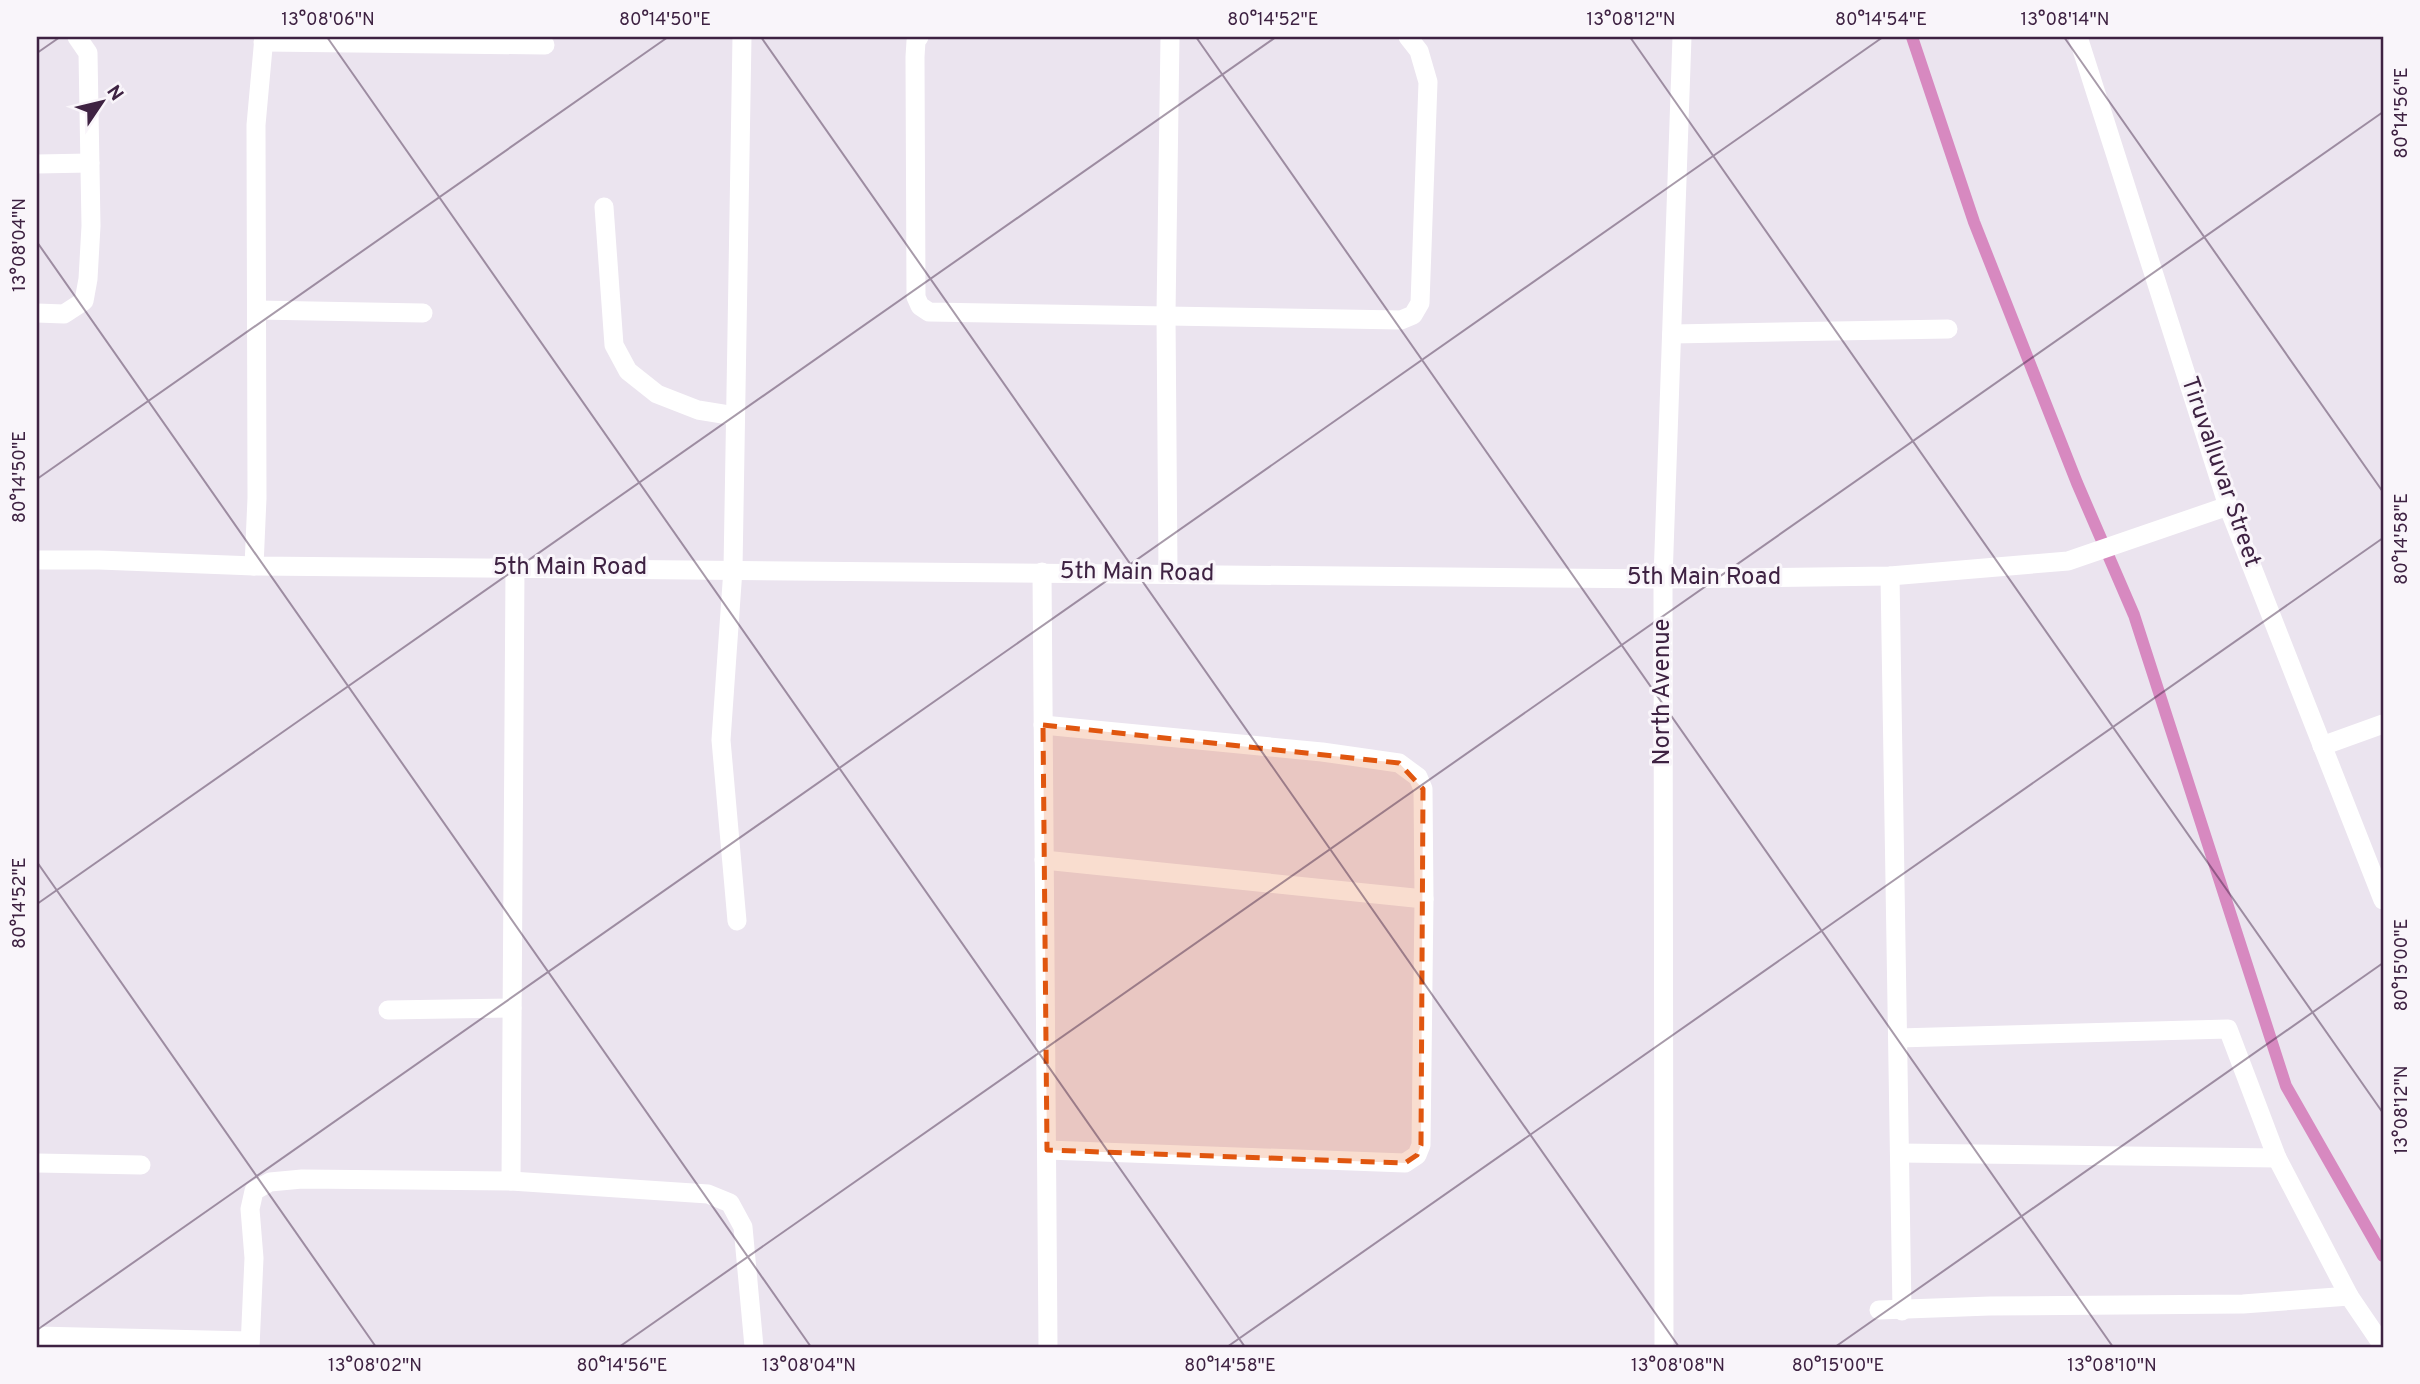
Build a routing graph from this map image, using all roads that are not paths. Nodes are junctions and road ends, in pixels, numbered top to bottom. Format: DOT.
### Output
graph roads {
  1 [pos="77,37"];
  2 [pos="743,37"];
  3 [pos="919,37"];
  4 [pos="1170,37"];
  5 [pos="1408,37"];
  6 [pos="1682,37"];
  7 [pos="2078,37"];
  8 [pos="263,39"];
  9 [pos="545,45"];
  10 [pos="90,163"];
  11 [pos="37,164"];
  12 [pos="604,207"];
  13 [pos="257,310"];
  14 [pos="37,313"];
  15 [pos="423,313"];
  16 [pos="1166,314"];
  17 [pos="1948,330"];
  18 [pos="1672,334"];
  19 [pos="735,416"];
  20 [pos="2228,506"];
  21 [pos="37,560"];
  22 [pos="254,566"];
  23 [pos="515,568"];
  24 [pos="733,569"];
  25 [pos="1042,572"];
  26 [pos="1168,573"];
  27 [pos="1890,576"];
  28 [pos="1664,579"];
  29 [pos="2383,723"];
  30 [pos="1043,725"];
  31 [pos="2322,746"];
  32 [pos="1044,860"];
  33 [pos="1424,899"];
  34 [pos="2383,900"];
  35 [pos="737,921"];
  36 [pos="512,1008"];
  37 [pos="388,1010"];
  38 [pos="1898,1038"];
  39 [pos="1047,1150"];
  40 [pos="1900,1153"];
  41 [pos="2277,1158"];
  42 [pos="37,1163"];
  43 [pos="141,1165"];
  44 [pos="511,1181"];
  45 [pos="2349,1296"];
  46 [pos="1879,1311"];
  47 [pos="1902,1311"];
  48 [pos="37,1336"];
  49 [pos="250,1344"];
  50 [pos="2383,1346"];
  51 [pos="754,1347"];
  52 [pos="1048,1347"];
  53 [pos="1664,1347"];
  1 -- 10 [label="street"];
  2 -- 19 [label="street"];
  3 -- 16 [label="street"];
  4 -- 16 [label="street"];
  5 -- 16 [label="street"];
  6 -- 18 [label="street, North Avenue"];
  7 -- 20 [label="street, Tiruvalluvar Street"];
  8 -- 9 [label="street"];
  8 -- 13 [label="street"];
  10 -- 11 [label="street"];
  10 -- 14 [label="street"];
  12 -- 19 [label="street"];
  13 -- 15 [label="street"];
  13 -- 22 [label="street"];
  16 -- 26 [label="street"];
  17 -- 18 [label="street"];
  18 -- 28 [label="street, North Avenue"];
  19 -- 24 [label="street"];
  20 -- 27 [label="street, 5th Main Road"];
  20 -- 31 [label="street, Tiruvalluvar Street"];
  21 -- 22 [label="street, 5th Main Road"];
  22 -- 23 [label="street, 5th Main Road"];
  23 -- 24 [label="street, 5th Main Road"];
  23 -- 36 [label="street"];
  24 -- 25 [label="street, 5th Main Road"];
  24 -- 35 [label="street"];
  25 -- 26 [label="street, 5th Main Road"];
  25 -- 30 [label="street"];
  26 -- 28 [label="street, 5th Main Road"];
  27 -- 28 [label="street, 5th Main Road"];
  27 -- 38 [label="street"];
  28 -- 53 [label="street, North Avenue"];
  29 -- 31 [label="street"];
  30 -- 32 [label="street"];
  30 -- 33 [label="street"];
  31 -- 34 [label="street, Tiruvalluvar Street"];
  32 -- 33 [label="street"];
  32 -- 39 [label="street"];
  33 -- 39 [label="street"];
  36 -- 37 [label="street"];
  36 -- 44 [label="street"];
  38 -- 40 [label="street"];
  38 -- 41 [label="street"];
  39 -- 52 [label="street"];
  40 -- 41 [label="street"];
  40 -- 47 [label="street"];
  41 -- 45 [label="street"];
  42 -- 43 [label="street"];
  44 -- 49 [label="street"];
  44 -- 51 [label="street"];
  45 -- 47 [label="street"];
  45 -- 50 [label="street"];
  46 -- 47 [label="street"];
  48 -- 49 [label="street"];
}
